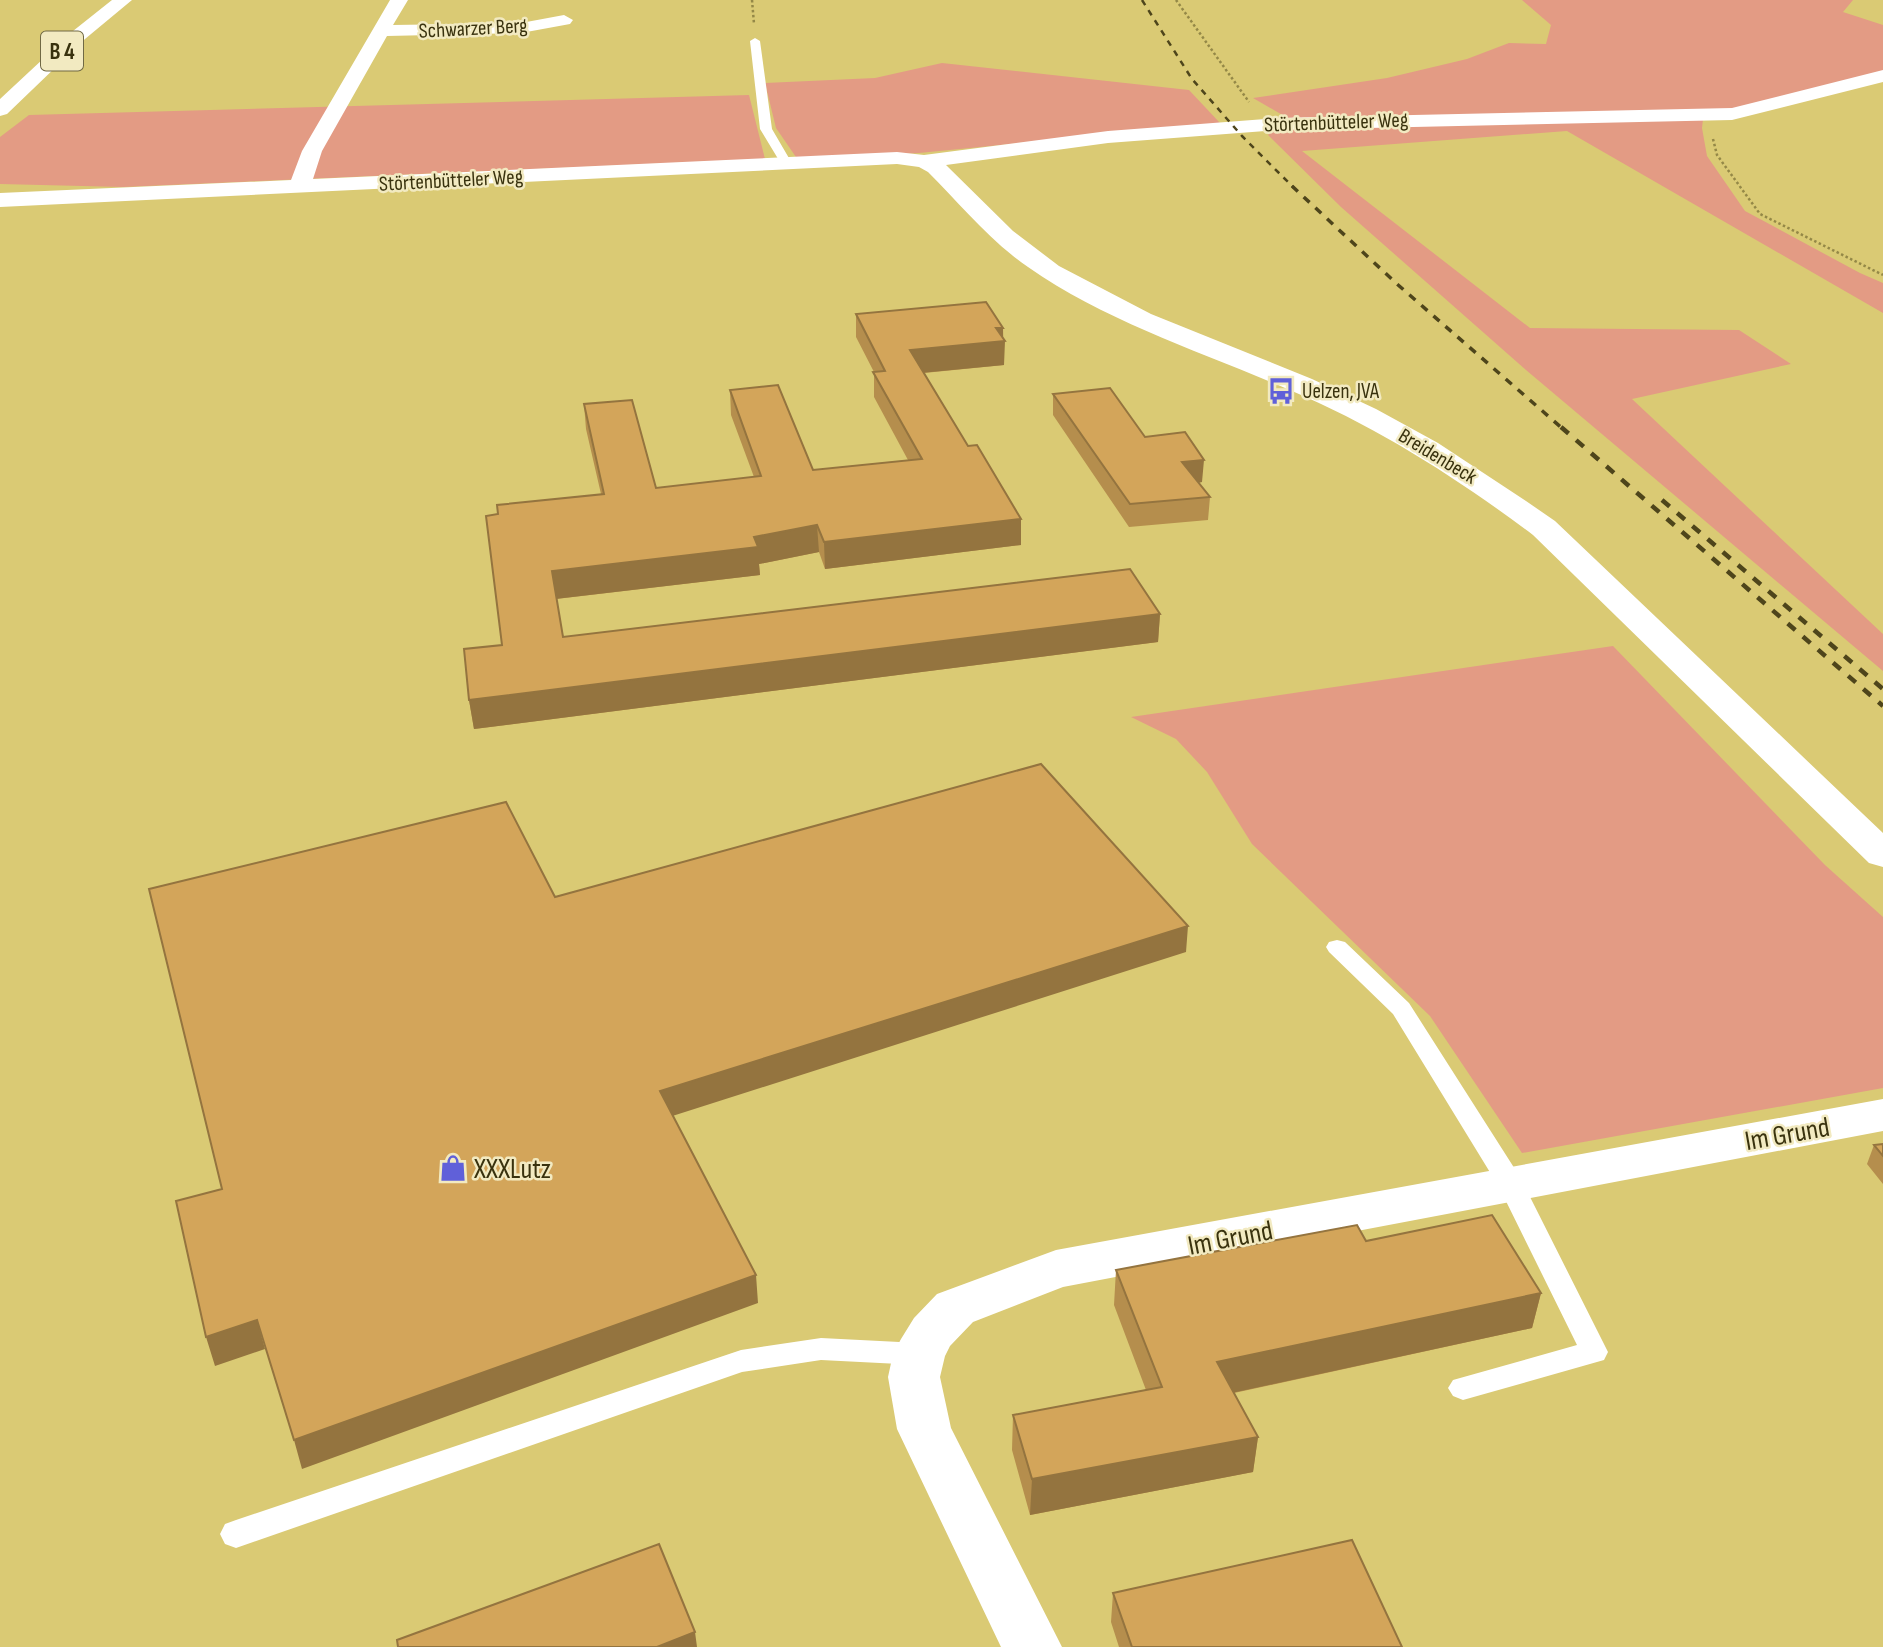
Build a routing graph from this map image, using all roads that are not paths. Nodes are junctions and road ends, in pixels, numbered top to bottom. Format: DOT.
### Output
graph roads {
  1 [pos="123,0"];
  2 [pos="399,0"];
  3 [pos="564,20"];
  4 [pos="382,31"];
  5 [pos="755,41"];
  6 [pos="1883,76"];
  7 [pos="0,110"];
  8 [pos="924,162"];
  9 [pos="787,165"];
  10 [pos="299,187"];
  11 [pos="0,194"];
  12 [pos="114,196"];
  13 [pos="0,200"];
  14 [pos="1883,855"];
  15 [pos="1337,947"];
  16 [pos="1883,1115"];
  17 [pos="1511,1184"];
  18 [pos="919,1354"];
  19 [pos="1463,1388"];
  20 [pos="236,1534"];
  21 [pos="1032,1647"];
  1 -- 7 [label="street, B 4"];
  2 -- 4 [label="street, Schwarzer Berg"];
  3 -- 4 [label="street, Schwarzer Berg"];
  4 -- 10 [label="street, Schwarzer Berg"];
  5 -- 9 [label="lane"];
  6 -- 8 [label="street, Störtenbütteler Weg"];
  8 -- 9 [label="street, Störtenbütteler Weg"];
  8 -- 14 [label="street, Breidenbeck"];
  9 -- 10 [label="street, Störtenbütteler Weg"];
  10 -- 12 [label="street, Störtenbütteler Weg"];
  11 -- 12 [label="street, Störtenbütteler Weg"];
  12 -- 13 [label="street, Störtenbütteler Weg"];
  15 -- 17 [label="lane"];
  16 -- 17 [label="street, Im Grund"];
  17 -- 18 [label="street, Im Grund"];
  17 -- 19 [label="lane"];
  18 -- 20 [label="lane"];
  18 -- 21 [label="street, Im Grund"];
}
